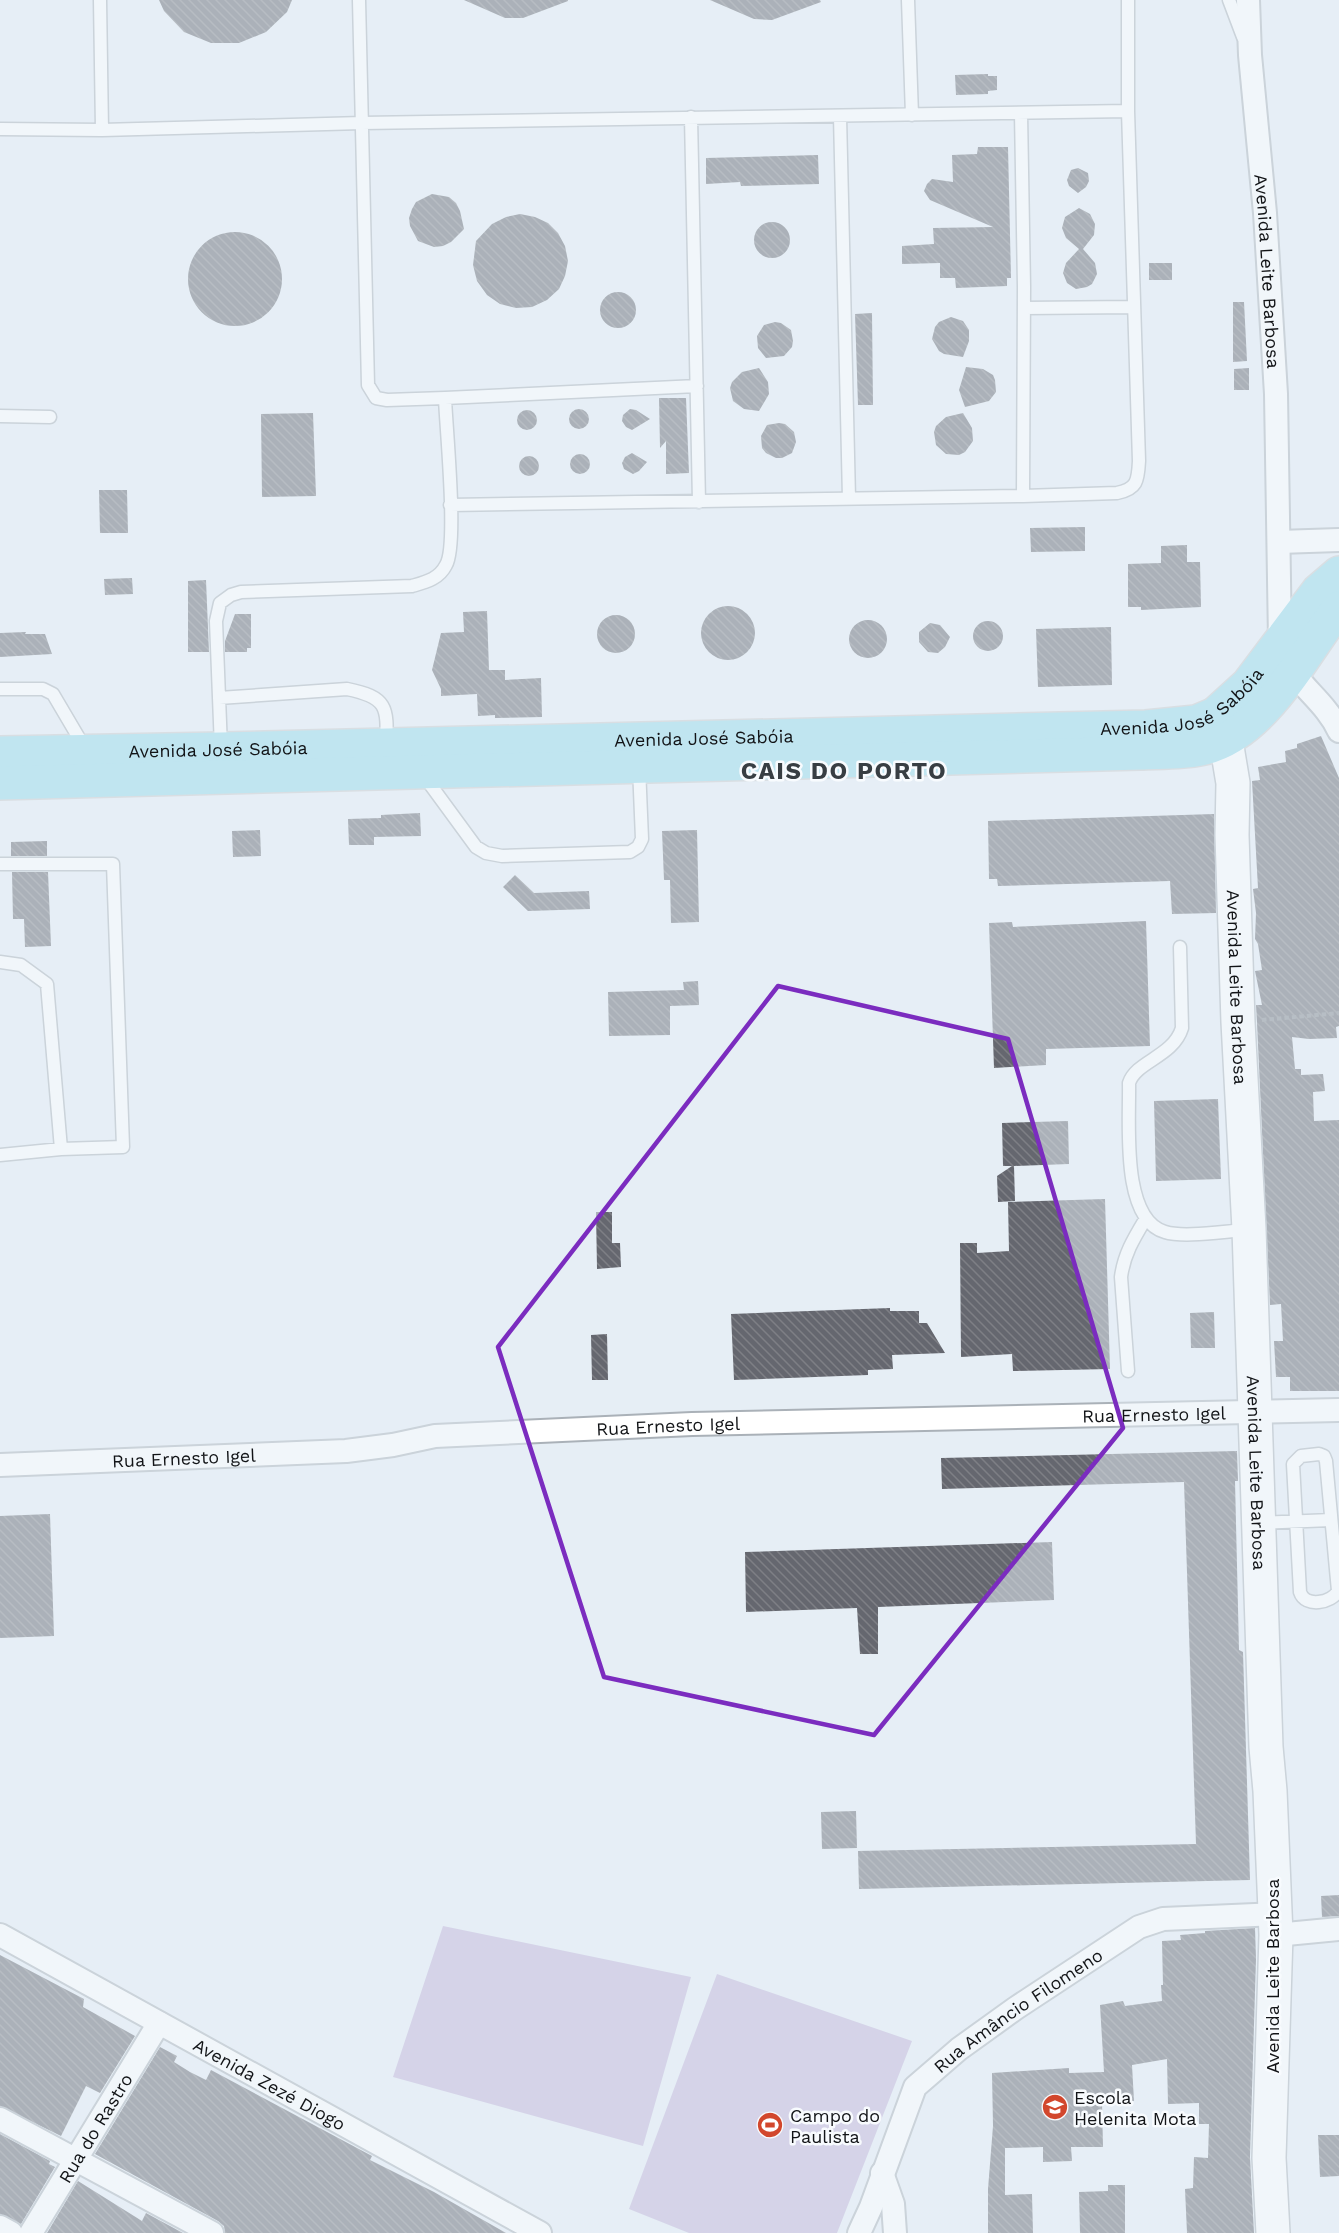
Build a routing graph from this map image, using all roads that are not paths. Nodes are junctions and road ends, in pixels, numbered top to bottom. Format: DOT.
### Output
graph roads {
  1 [pos="100,0"];
  2 [pos="359,0"];
  3 [pos="908,0"];
  4 [pos="1128,0"];
  5 [pos="1229,0"];
  6 [pos="1248,0"];
  7 [pos="1250,56"];
  8 [pos="1128,111"];
  9 [pos="1021,113"];
  10 [pos="912,115"];
  11 [pos="840,116"];
  12 [pos="691,117"];
  13 [pos="362,123"];
  14 [pos="0,129"];
  15 [pos="102,130"];
  16 [pos="1134,307"];
  17 [pos="1024,308"];
  18 [pos="697,386"];
  19 [pos="445,398"];
  20 [pos="0,416"];
  21 [pos="50,417"];
  22 [pos="1023,496"];
  23 [pos="849,498"];
  24 [pos="699,502"];
  25 [pos="450,505"];
  26 [pos="1339,540"];
  27 [pos="1279,542"];
  28 [pos="1339,573"];
  29 [pos="1339,608"];
  30 [pos="1280,641"];
  31 [pos="1294,673"];
  32 [pos="0,689"];
  33 [pos="219,698"];
  34 [pos="1221,728"];
  35 [pos="1339,730"];
  36 [pos="386,745"];
  37 [pos="0,753"];
  38 [pos="222,764"];
  39 [pos="97,766"];
  40 [pos="639,767"];
  41 [pos="421,773"];
  42 [pos="0,783"];
  43 [pos="0,864"];
  44 [pos="1180,946"];
  45 [pos="0,962"];
  46 [pos="61,1149"];
  47 [pos="0,1155"];
  48 [pos="1146,1218"];
  49 [pos="1249,1229"];
  50 [pos="1128,1371"];
  51 [pos="1339,1410"];
  52 [pos="1255,1413"];
  53 [pos="0,1465"];
  54 [pos="1331,1520"];
  55 [pos="1258,1522"];
  56 [pos="1296,1522"];
  57 [pos="1276,1925"];
  58 [pos="1339,1929"];
  59 [pos="0,1935"];
  60 [pos="159,2023"];
  61 [pos="0,2119"];
  62 [pos="76,2160"];
  63 [pos="882,2173"];
  64 [pos="511,2226"];
  65 [pos="0,2227"];
  66 [pos="11,2233"];
  67 [pos="31,2233"];
  68 [pos="212,2233"];
  69 [pos="540,2233"];
  70 [pos="859,2233"];
  71 [pos="895,2233"];
  72 [pos="1273,2233"];
  1 -- 15 [label="lane"];
  2 -- 13 [label="lane"];
  3 -- 10 [label="lane"];
  4 -- 8 [label="lane"];
  5 -- 7 [label="lane"];
  6 -- 7 [label="street, Avenida Leite Barbosa"];
  7 -- 27 [label="street, Avenida Leite Barbosa"];
  8 -- 9 [label="lane"];
  8 -- 16 [label="lane"];
  9 -- 10 [label="lane"];
  9 -- 17 [label="lane"];
  10 -- 11 [label="lane"];
  11 -- 12 [label="lane"];
  11 -- 23 [label="lane"];
  12 -- 13 [label="lane"];
  12 -- 18 [label="lane"];
  13 -- 15 [label="lane"];
  13 -- 19 [label="lane"];
  14 -- 15 [label="lane"];
  16 -- 17 [label="lane"];
  16 -- 22 [label="lane"];
  17 -- 22 [label="lane"];
  18 -- 19 [label="lane"];
  18 -- 24 [label="lane"];
  19 -- 25 [label="lane"];
  20 -- 21 [label="lane"];
  22 -- 23 [label="lane"];
  23 -- 24 [label="lane"];
  24 -- 25 [label="lane"];
  25 -- 33 [label="lane"];
  26 -- 27 [label="street"];
  27 -- 30 [label="street, Avenida Leite Barbosa"];
  28 -- 30 [label="main road, Avenida José Sabóia"];
  29 -- 31 [label="main road, Avenida José Sabóia"];
  30 -- 31 [label="street"];
  30 -- 34 [label="main road, Avenida José Sabóia"];
  31 -- 34 [label="main road, Avenida José Sabóia"];
  31 -- 35 [label="street"];
  32 -- 39 [label="lane"];
  33 -- 36 [label="lane"];
  33 -- 38 [label="lane"];
  34 -- 36 [label="main road, Avenida José Sabóia"];
  34 -- 40 [label="main road, Avenida José Sabóia"];
  34 -- 49 [label="street, Avenida Leite Barbosa"];
  36 -- 38 [label="main road, Avenida José Sabóia"];
  37 -- 39 [label="main road, Avenida José Sabóia"];
  38 -- 39 [label="main road, Avenida José Sabóia"];
  38 -- 41 [label="main road, Avenida José Sabóia"];
  39 -- 42 [label="main road, Avenida José Sabóia"];
  40 -- 41 [label="main road, Avenida José Sabóia"];
  40 -- 41 [label="lane"];
  43 -- 46 [label="lane"];
  44 -- 48 [label="lane"];
  45 -- 46 [label="lane"];
  46 -- 47 [label="lane"];
  48 -- 49 [label="lane"];
  48 -- 50 [label="lane"];
  49 -- 52 [label="street, Avenida Leite Barbosa"];
  51 -- 52 [label="street, Rua Ernesto Igel"];
  52 -- 53 [label="street, Rua Ernesto Igel"];
  52 -- 55 [label="street, Avenida Leite Barbosa"];
  54 -- 56 [label="lane"];
  54 -- 56 [label="lane"];
  54 -- 56 [label="lane"];
  55 -- 56 [label="lane"];
  55 -- 57 [label="street, Avenida Leite Barbosa"];
  57 -- 58 [label="street, Rua Amâncio Filomeno"];
  57 -- 63 [label="street, Rua Amâncio Filomeno"];
  57 -- 72 [label="street, Avenida Leite Barbosa"];
  59 -- 60 [label="street, Avenida Zezé Diogo"];
  60 -- 62 [label="street, Rua do Rastro"];
  60 -- 64 [label="street, Avenida Zezé Diogo"];
  61 -- 62 [label="street"];
  62 -- 67 [label="street, Rua do Rastro"];
  62 -- 68 [label="street"];
  63 -- 70 [label="street, Rua Amâncio Filomeno"];
  63 -- 71 [label="street"];
  64 -- 69 [label="street, Avenida Zezé Diogo"];
  65 -- 66 [label="street"];
}
